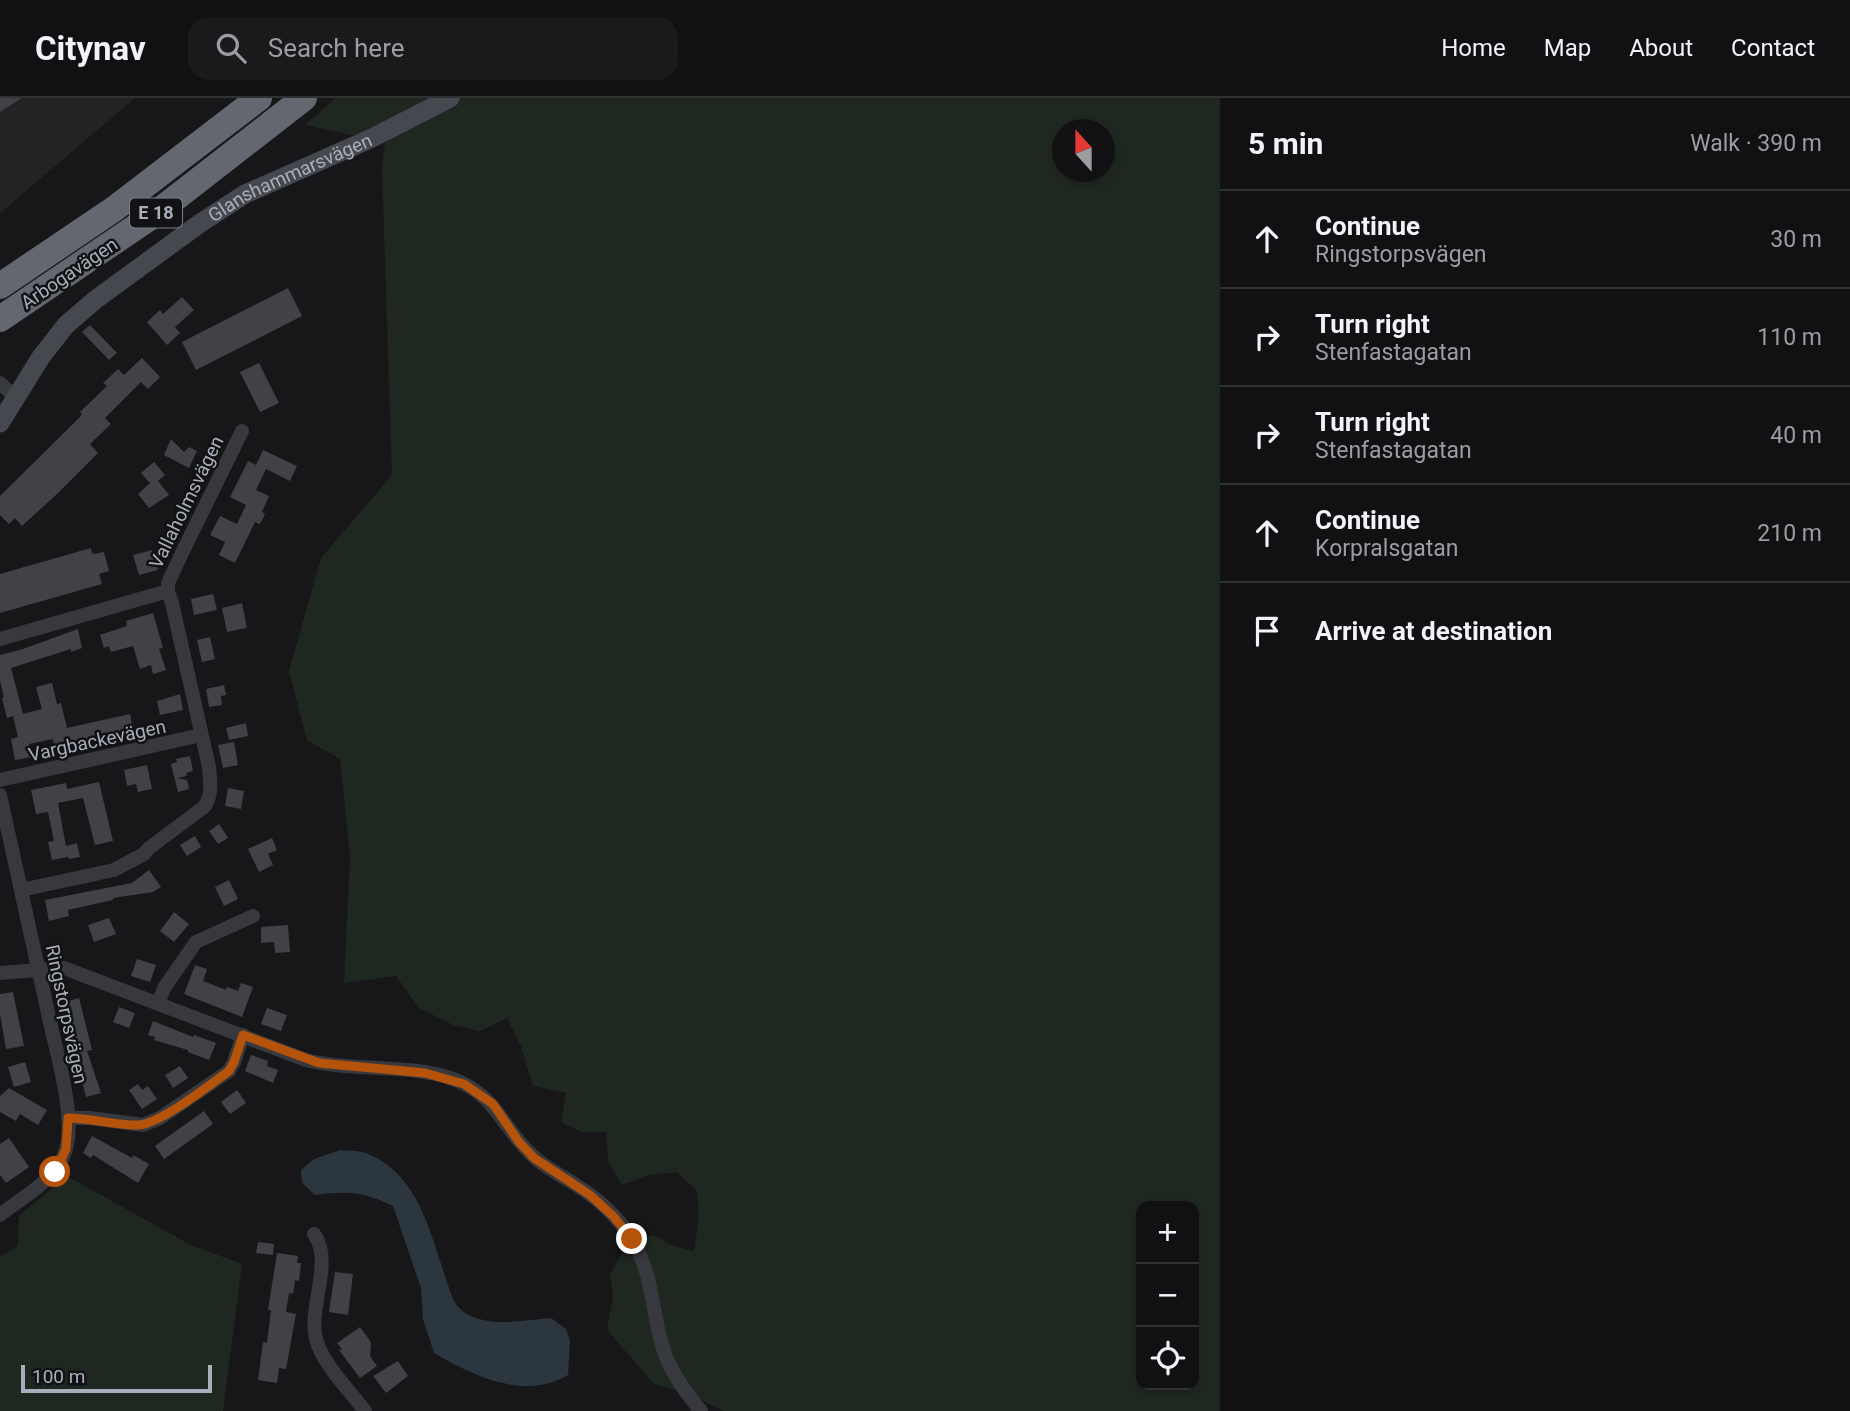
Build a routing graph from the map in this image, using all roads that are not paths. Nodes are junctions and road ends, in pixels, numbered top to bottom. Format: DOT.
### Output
graph roads {
  1 [pos="259,98"];
  2 [pos="304,98"];
  3 [pos="450,98"];
  4 [pos="0,286"];
  5 [pos="0,319"];
  6 [pos="0,383"];
  7 [pos="16,398"];
  8 [pos="0,424"];
  9 [pos="242,431"];
  10 [pos="168,591"];
  11 [pos="0,639"];
  12 [pos="201,735"];
  13 [pos="0,780"];
  14 [pos="0,795"];
  15 [pos="21,890"];
  16 [pos="253,916"];
  17 [pos="38,970"];
  18 [pos="0,972"];
  19 [pos="158,1003"];
  20 [pos="243,1035"];
  21 [pos="68,1118"];
  22 [pos="2,1211"];
  23 [pos="314,1234"];
  24 [pos="365,1411"];
  25 [pos="701,1411"];
  1 -- 4 [label="highway, Arbogavägen / E 18"];
  2 -- 5 [label="highway, Arbogavägen / E 18"];
  3 -- 7 [label="street, Glanshammarsvägen"];
  6 -- 7 [label="street"];
  7 -- 8 [label="street, Glanshammarsvägen"];
  9 -- 10 [label="street, Vallaholmsvägen"];
  10 -- 11 [label="street"];
  10 -- 12 [label="street"];
  12 -- 13 [label="street, Vargbackevägen"];
  12 -- 15 [label="street"];
  14 -- 15 [label="street, Ringstorpsvägen"];
  15 -- 17 [label="street, Ringstorpsvägen"];
  16 -- 19 [label="street"];
  17 -- 18 [label="street"];
  17 -- 19 [label="street"];
  17 -- 21 [label="street, Ringstorpsvägen"];
  19 -- 20 [label="street"];
  20 -- 21 [label="street"];
  20 -- 25 [label="street"];
  21 -- 22 [label="street, Ringstorpsvägen"];
  23 -- 24 [label="street"];
}
